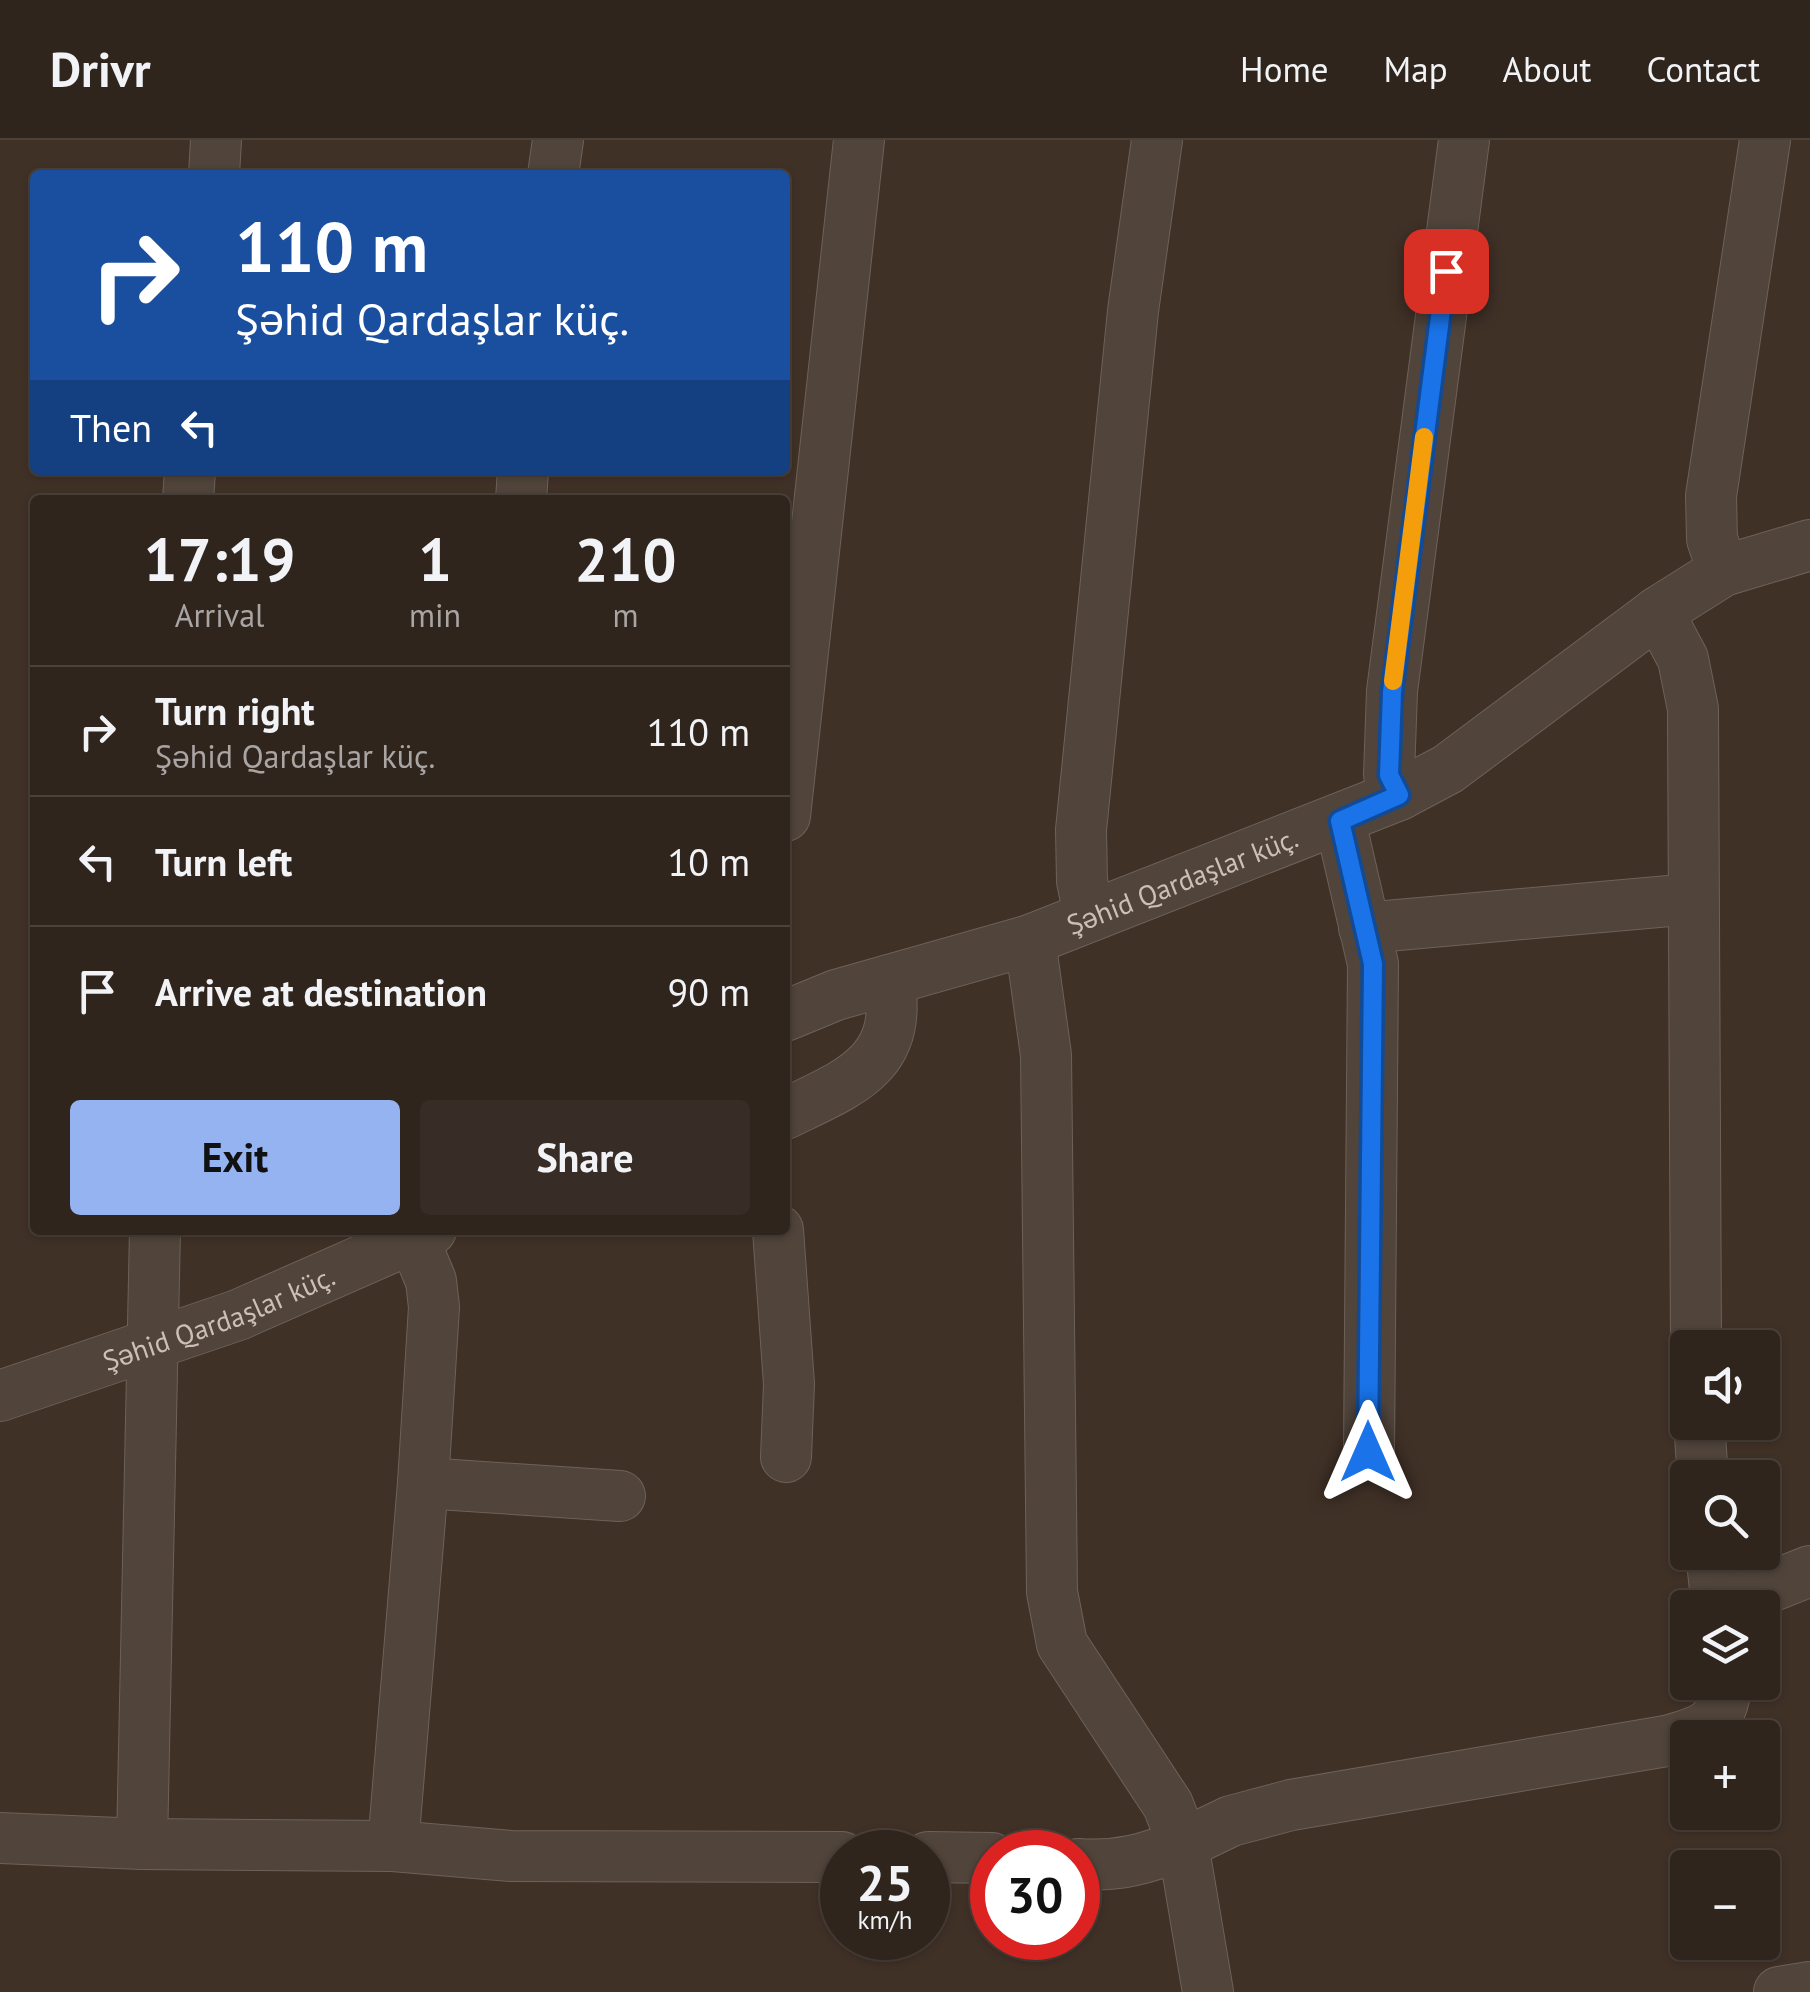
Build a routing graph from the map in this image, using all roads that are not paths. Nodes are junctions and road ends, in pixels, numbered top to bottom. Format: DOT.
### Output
graph roads {
  1 [pos="216,140"];
  2 [pos="558,140"];
  3 [pos="859,140"];
  4 [pos="1156,140"];
  5 [pos="1464,140"];
  6 [pos="1765,140"];
  7 [pos="214,170"];
  8 [pos="555,170"];
  9 [pos="1810,546"];
  10 [pos="1723,571"];
  11 [pos="1658,612"];
  12 [pos="790,770"];
  13 [pos="1399,795"];
  14 [pos="1340,821"];
  15 [pos="1692,899"];
  16 [pos="1090,914"];
  17 [pos="1364,928"];
  18 [pos="1030,940"];
  19 [pos="889,980"];
  20 [pos="790,1012"];
  21 [pos="790,1112"];
  22 [pos="156,1235"];
  23 [pos="422,1235"];
  24 [pos="778,1235"];
  25 [pos="1696,1330"];
  26 [pos="154,1344"];
  27 [pos="0,1396"];
  28 [pos="1368,1452"];
  29 [pos="786,1457"];
  30 [pos="423,1483"];
  31 [pos="620,1496"];
  32 [pos="1810,1571"];
  33 [pos="1762,1590"];
  34 [pos="1725,1700"];
  35 [pos="0,1838"];
  36 [pos="142,1844"];
  37 [pos="1183,1844"];
  38 [pos="393,1846"];
  39 [pos="820,1856"];
  40 [pos="1100,1866"];
  41 [pos="1810,1987"];
  42 [pos="1208,1992"];
  43 [pos="1778,1992"];
  1 -- 7 [label="street"];
  2 -- 8 [label="street"];
  3 -- 12 [label="street"];
  4 -- 16 [label="street"];
  5 -- 13 [label="street"];
  6 -- 10 [label="street"];
  9 -- 10 [label="street, Şəhid Qardaşlar küç."];
  10 -- 11 [label="street, Şəhid Qardaşlar küç."];
  11 -- 13 [label="street, Şəhid Qardaşlar küç."];
  11 -- 15 [label="street"];
  13 -- 14 [label="street, Şəhid Qardaşlar küç."];
  14 -- 16 [label="street, Şəhid Qardaşlar küç."];
  14 -- 17 [label="street"];
  15 -- 17 [label="street"];
  15 -- 25 [label="street"];
  16 -- 18 [label="street, Şəhid Qardaşlar küç."];
  17 -- 28 [label="street"];
  18 -- 19 [label="street, Şəhid Qardaşlar küç."];
  18 -- 37 [label="street"];
  19 -- 20 [label="street, Şəhid Qardaşlar küç."];
  19 -- 21 [label="street"];
  22 -- 26 [label="street"];
  23 -- 26 [label="street, Şəhid Qardaşlar küç."];
  23 -- 30 [label="street"];
  24 -- 29 [label="street"];
  26 -- 27 [label="street, Şəhid Qardaşlar küç."];
  26 -- 36 [label="street"];
  30 -- 31 [label="street"];
  30 -- 38 [label="street"];
  32 -- 33 [label="street"];
  34 -- 37 [label="street"];
  35 -- 36 [label="street"];
  36 -- 38 [label="street"];
  37 -- 40 [label="street"];
  37 -- 42 [label="street"];
  38 -- 39 [label="street"];
  41 -- 43 [label="street"];
}
